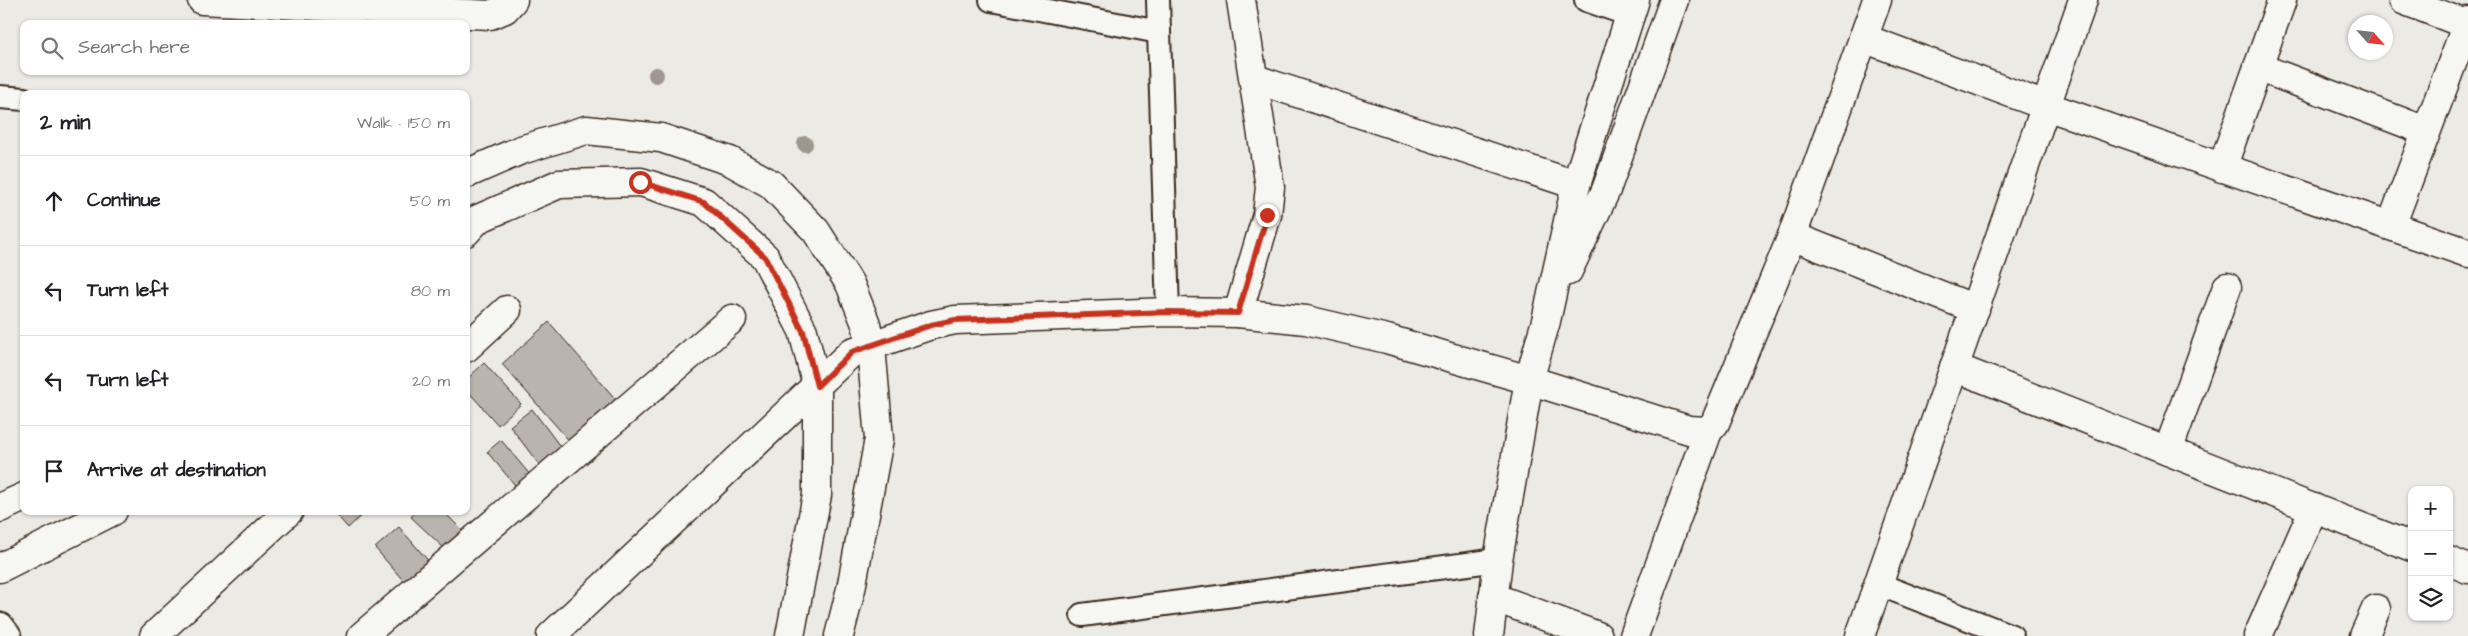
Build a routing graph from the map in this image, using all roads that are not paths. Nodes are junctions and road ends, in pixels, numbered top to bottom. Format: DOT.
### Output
graph roads {
  1 [pos="202,0"];
  2 [pos="513,0"];
  3 [pos="991,0"];
  4 [pos="1158,0"];
  5 [pos="1241,0"];
  6 [pos="1586,0"];
  7 [pos="1674,0"];
  8 [pos="1877,0"];
  9 [pos="2083,0"];
  10 [pos="2282,0"];
  11 [pos="2403,0"];
  12 [pos="276,2"];
  13 [pos="1632,8"];
  14 [pos="2468,23"];
  15 [pos="1159,32"];
  16 [pos="1863,38"];
  17 [pos="2258,67"];
  18 [pos="1255,79"];
  19 [pos="0,97"];
  20 [pos="20,99"];
  21 [pos="2046,106"];
  22 [pos="2426,131"];
  23 [pos="2222,168"];
  24 [pos="470,172"];
  25 [pos="1576,185"];
  26 [pos="2390,226"];
  27 [pos="470,228"];
  28 [pos="1792,236"];
  29 [pos="2468,253"];
  30 [pos="2227,287"];
  31 [pos="1975,309"];
  32 [pos="507,310"];
  33 [pos="1168,312"];
  34 [pos="1238,313"];
  35 [pos="732,319"];
  36 [pos="1546,320"];
  37 [pos="470,344"];
  38 [pos="872,346"];
  39 [pos="1954,367"];
  40 [pos="1529,380"];
  41 [pos="817,386"];
  42 [pos="1708,431"];
  43 [pos="2168,451"];
  44 [pos="20,499"];
  45 [pos="0,508"];
  46 [pos="2314,508"];
  47 [pos="105,515"];
  48 [pos="285,515"];
  49 [pos="2408,545"];
  50 [pos="1498,560"];
  51 [pos="2453,563"];
  52 [pos="0,568"];
  53 [pos="2468,569"];
  54 [pos="1878,584"];
  55 [pos="1493,597"];
  56 [pos="2376,609"];
  57 [pos="1082,615"];
  58 [pos="0,627"];
  59 [pos="787,632"];
  60 [pos="7,636"];
  61 [pos="154,636"];
  62 [pos="362,636"];
  63 [pos="551,636"];
  64 [pos="839,636"];
  65 [pos="1489,636"];
  66 [pos="1598,636"];
  67 [pos="1634,636"];
  68 [pos="1860,636"];
  69 [pos="2012,636"];
  70 [pos="2258,636"];
  71 [pos="2364,636"];
  1 -- 12 [label="street"];
  2 -- 12 [label="street"];
  3 -- 15 [label="lane"];
  4 -- 15 [label="lane"];
  5 -- 18 [label="street"];
  6 -- 13 [label="lane"];
  7 -- 36 [label="street"];
  8 -- 16 [label="street"];
  9 -- 21 [label="street"];
  10 -- 17 [label="street"];
  11 -- 14 [label="street"];
  13 -- 25 [label="street"];
  14 -- 22 [label="street"];
  15 -- 33 [label="lane"];
  16 -- 21 [label="street"];
  16 -- 28 [label="street"];
  17 -- 22 [label="street"];
  17 -- 23 [label="street"];
  18 -- 25 [label="street"];
  18 -- 34 [label="street"];
  19 -- 20 [label="lane"];
  21 -- 23 [label="street"];
  21 -- 31 [label="street"];
  22 -- 26 [label="street"];
  23 -- 26 [label="street"];
  24 -- 38 [label="street"];
  25 -- 36 [label="street"];
  26 -- 29 [label="street"];
  27 -- 41 [label="street"];
  28 -- 31 [label="street"];
  28 -- 42 [label="street"];
  30 -- 43 [label="street"];
  31 -- 39 [label="street"];
  32 -- 37 [label="street"];
  33 -- 34 [label="street"];
  33 -- 38 [label="street"];
  34 -- 40 [label="street"];
  35 -- 62 [label="street"];
  36 -- 40 [label="street"];
  38 -- 41 [label="street"];
  38 -- 64 [label="street"];
  39 -- 43 [label="street"];
  39 -- 54 [label="street"];
  40 -- 42 [label="street"];
  40 -- 50 [label="street"];
  41 -- 59 [label="street"];
  41 -- 63 [label="street"];
  42 -- 67 [label="street"];
  43 -- 46 [label="street"];
  44 -- 45 [label="street"];
  46 -- 49 [label="street"];
  46 -- 70 [label="street"];
  47 -- 52 [label="street"];
  48 -- 61 [label="street"];
  50 -- 55 [label="street"];
  50 -- 57 [label="lane"];
  51 -- 53 [label="street"];
  54 -- 68 [label="street"];
  54 -- 69 [label="lane"];
  55 -- 65 [label="street"];
  55 -- 66 [label="street"];
  56 -- 71 [label="street"];
  58 -- 60 [label="street"];
}
